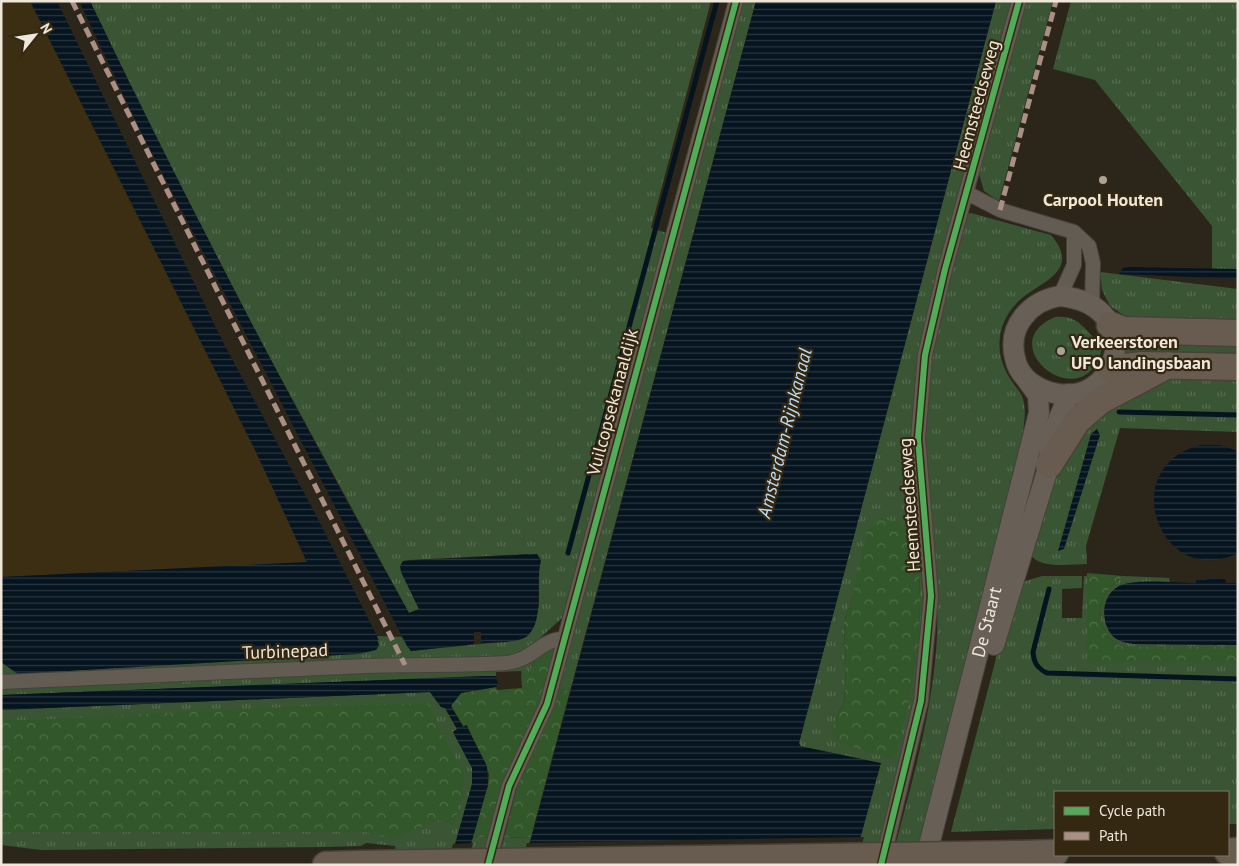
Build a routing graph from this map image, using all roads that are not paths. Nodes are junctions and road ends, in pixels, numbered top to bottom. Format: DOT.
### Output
graph roads {
  1 [pos="736,1"];
  2 [pos="1019,1"];
  3 [pos="968,193"];
  4 [pos="1074,232"];
  5 [pos="1060,296"];
  6 [pos="1092,306"];
  7 [pos="1110,325"];
  8 [pos="1238,333"];
  9 [pos="1168,365"];
  10 [pos="1238,366"];
  11 [pos="1110,369"];
  12 [pos="1027,380"];
  13 [pos="1069,394"];
  14 [pos="1049,465"];
  15 [pos="564,639"];
  16 [pos="1,682"];
  17 [pos="1054,853"];
  18 [pos="359,864"];
  19 [pos="326,865"];
  20 [pos="488,865"];
  21 [pos="881,865"];
  22 [pos="924,865"];
  23 [pos="938,865"];
  1 -- 15 [label="street, Vuilcopsekanaaldijk"];
  2 -- 3 [label="street, Heemsteedseweg"];
  3 -- 4 [label="street, Heemsteedseweg"];
  3 -- 21 [label="street, Heemsteedseweg"];
  4 -- 5 [label="street"];
  4 -- 6 [label="street"];
  5 -- 6 [label="main road"];
  5 -- 12 [label="main road"];
  6 -- 7 [label="main road"];
  7 -- 8 [label="highway"];
  7 -- 11 [label="main road"];
  9 -- 10 [label="highway"];
  9 -- 11 [label="highway"];
  9 -- 14 [label="highway"];
  11 -- 13 [label="main road"];
  12 -- 13 [label="main road"];
  12 -- 22 [label="main road, De Staart"];
  13 -- 14 [label="main road, De Staart"];
  14 -- 23 [label="main road, De Staart"];
  15 -- 16 [label="street, Turbinepad"];
  15 -- 20 [label="street, Vuilcopsekanaaldijk"];
  17 -- 18 [label="highway, bridge"];
  18 -- 19 [label="highway"];
}
